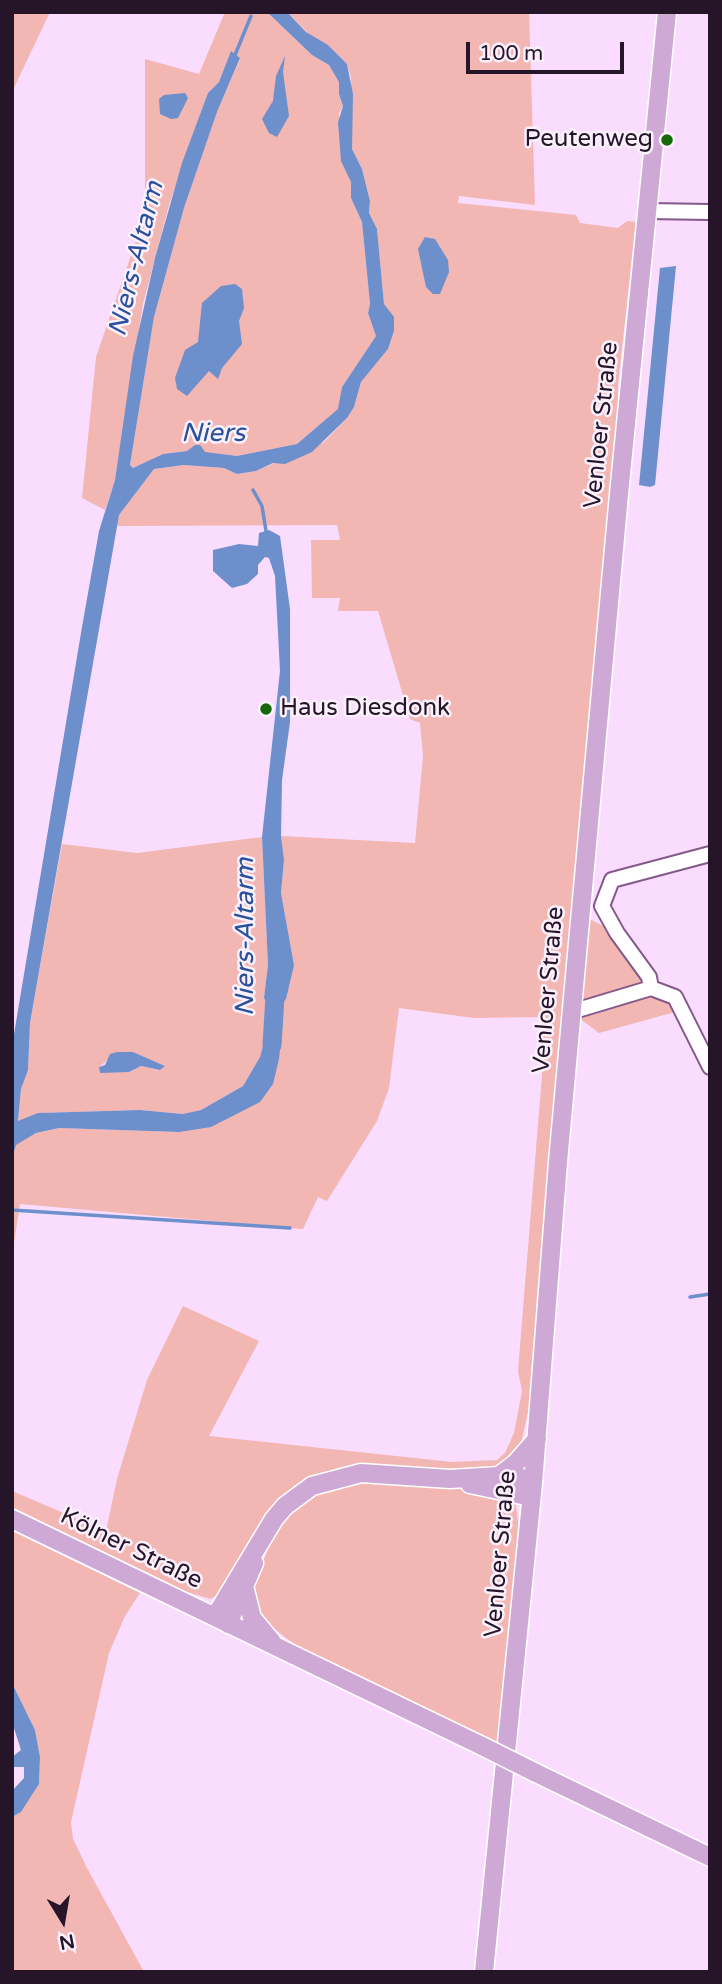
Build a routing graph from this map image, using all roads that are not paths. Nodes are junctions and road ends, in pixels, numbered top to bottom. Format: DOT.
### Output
graph roads {
  1 [pos="667,12"];
  2 [pos="648,211"];
  3 [pos="710,212"];
  4 [pos="710,854"];
  5 [pos="651,988"];
  6 [pos="571,1012"];
  7 [pos="710,1067"];
  8 [pos="537,1439"];
  9 [pos="499,1476"];
  10 [pos="450,1479"];
  11 [pos="532,1488"];
  12 [pos="12,1519"];
  13 [pos="265,1533"];
  14 [pos="245,1590"];
  15 [pos="221,1621"];
  16 [pos="277,1647"];
  17 [pos="710,1857"];
  18 [pos="484,1972"];
  1 -- 2 [label="main road, Venloer Straße"];
  2 -- 3 [label="street"];
  2 -- 6 [label="main road, Venloer Straße"];
  4 -- 5 [label="street"];
  5 -- 6 [label="street"];
  5 -- 7 [label="street"];
  6 -- 8 [label="main road, Venloer Straße"];
  8 -- 9 [label="main road"];
  8 -- 11 [label="main road, Venloer Straße"];
  9 -- 10 [label="main road"];
  9 -- 11 [label="main road"];
  10 -- 11 [label="main road"];
  10 -- 13 [label="main road"];
  11 -- 18 [label="main road, Venloer Straße"];
  12 -- 15 [label="main road, Kölner Straße"];
  13 -- 14 [label="main road"];
  13 -- 15 [label="main road"];
  14 -- 15 [label="main road"];
  14 -- 16 [label="main road"];
  15 -- 16 [label="main road, Kölner Straße"];
  16 -- 17 [label="main road, Kölner Straße, bridge"];
}
